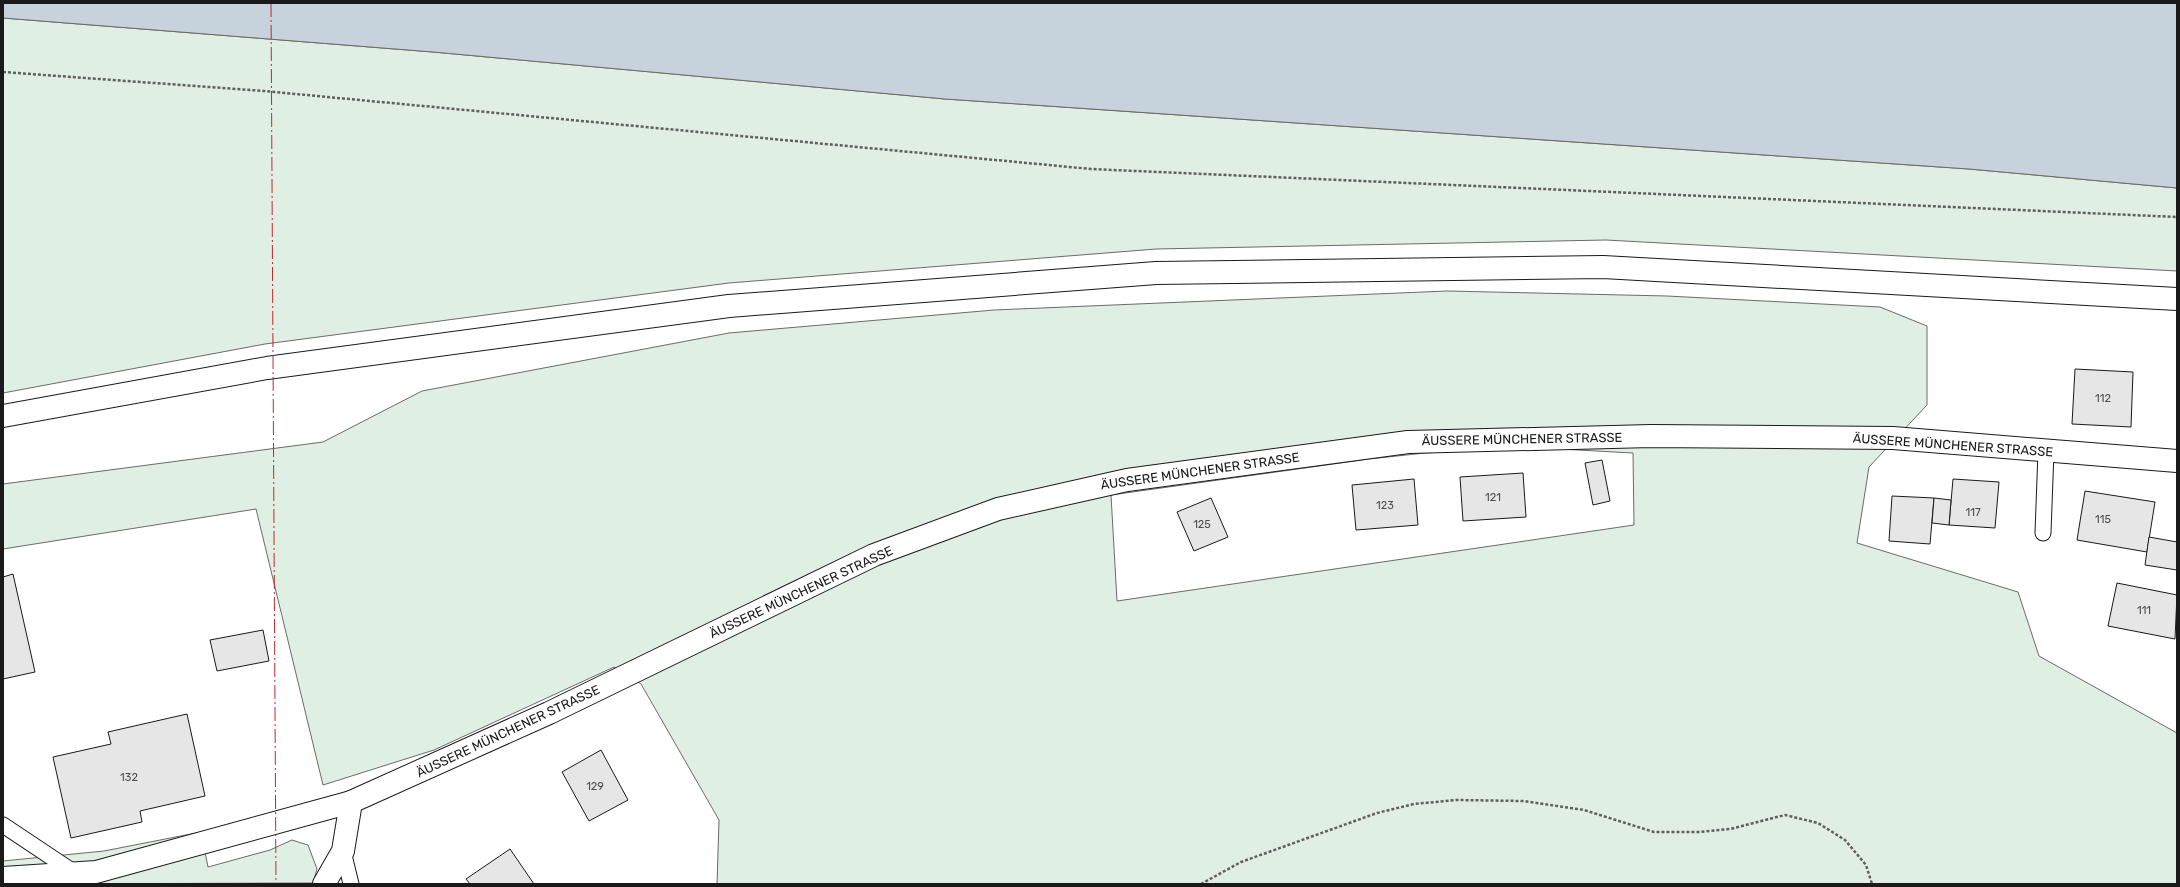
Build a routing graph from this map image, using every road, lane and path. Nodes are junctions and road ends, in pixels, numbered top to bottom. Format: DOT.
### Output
graph roads {
  1 [pos="3,72"];
  2 [pos="2177,217"];
  3 [pos="2177,299"];
  4 [pos="3,416"];
  5 [pos="2046,451"];
  6 [pos="2177,461"];
  7 [pos="2043,533"];
  8 [pos="351,802"];
  9 [pos="3,825"];
  10 [pos="343,851"];
  11 [pos="75,873"];
  12 [pos="3,878"];
  13 [pos="324,884"];
  14 [pos="351,884"];
  15 [pos="1201,884"];
  16 [pos="1872,884"];
  1 -- 2 [label="path"];
  3 -- 4 [label="street"];
  5 -- 6 [label="street, ÄUSSERE MÜNCHENER STRASSE"];
  5 -- 7 [label="lane"];
  5 -- 8 [label="street, ÄUSSERE MÜNCHENER STRASSE"];
  8 -- 10 [label="street"];
  8 -- 11 [label="street, ÄUSSERE MÜNCHENER STRASSE"];
  9 -- 11 [label="lane"];
  10 -- 13 [label="street"];
  10 -- 14 [label="lane"];
  11 -- 12 [label="street, ÄUSSERE MÜNCHENER STRASSE"];
  15 -- 16 [label="path"];
}
